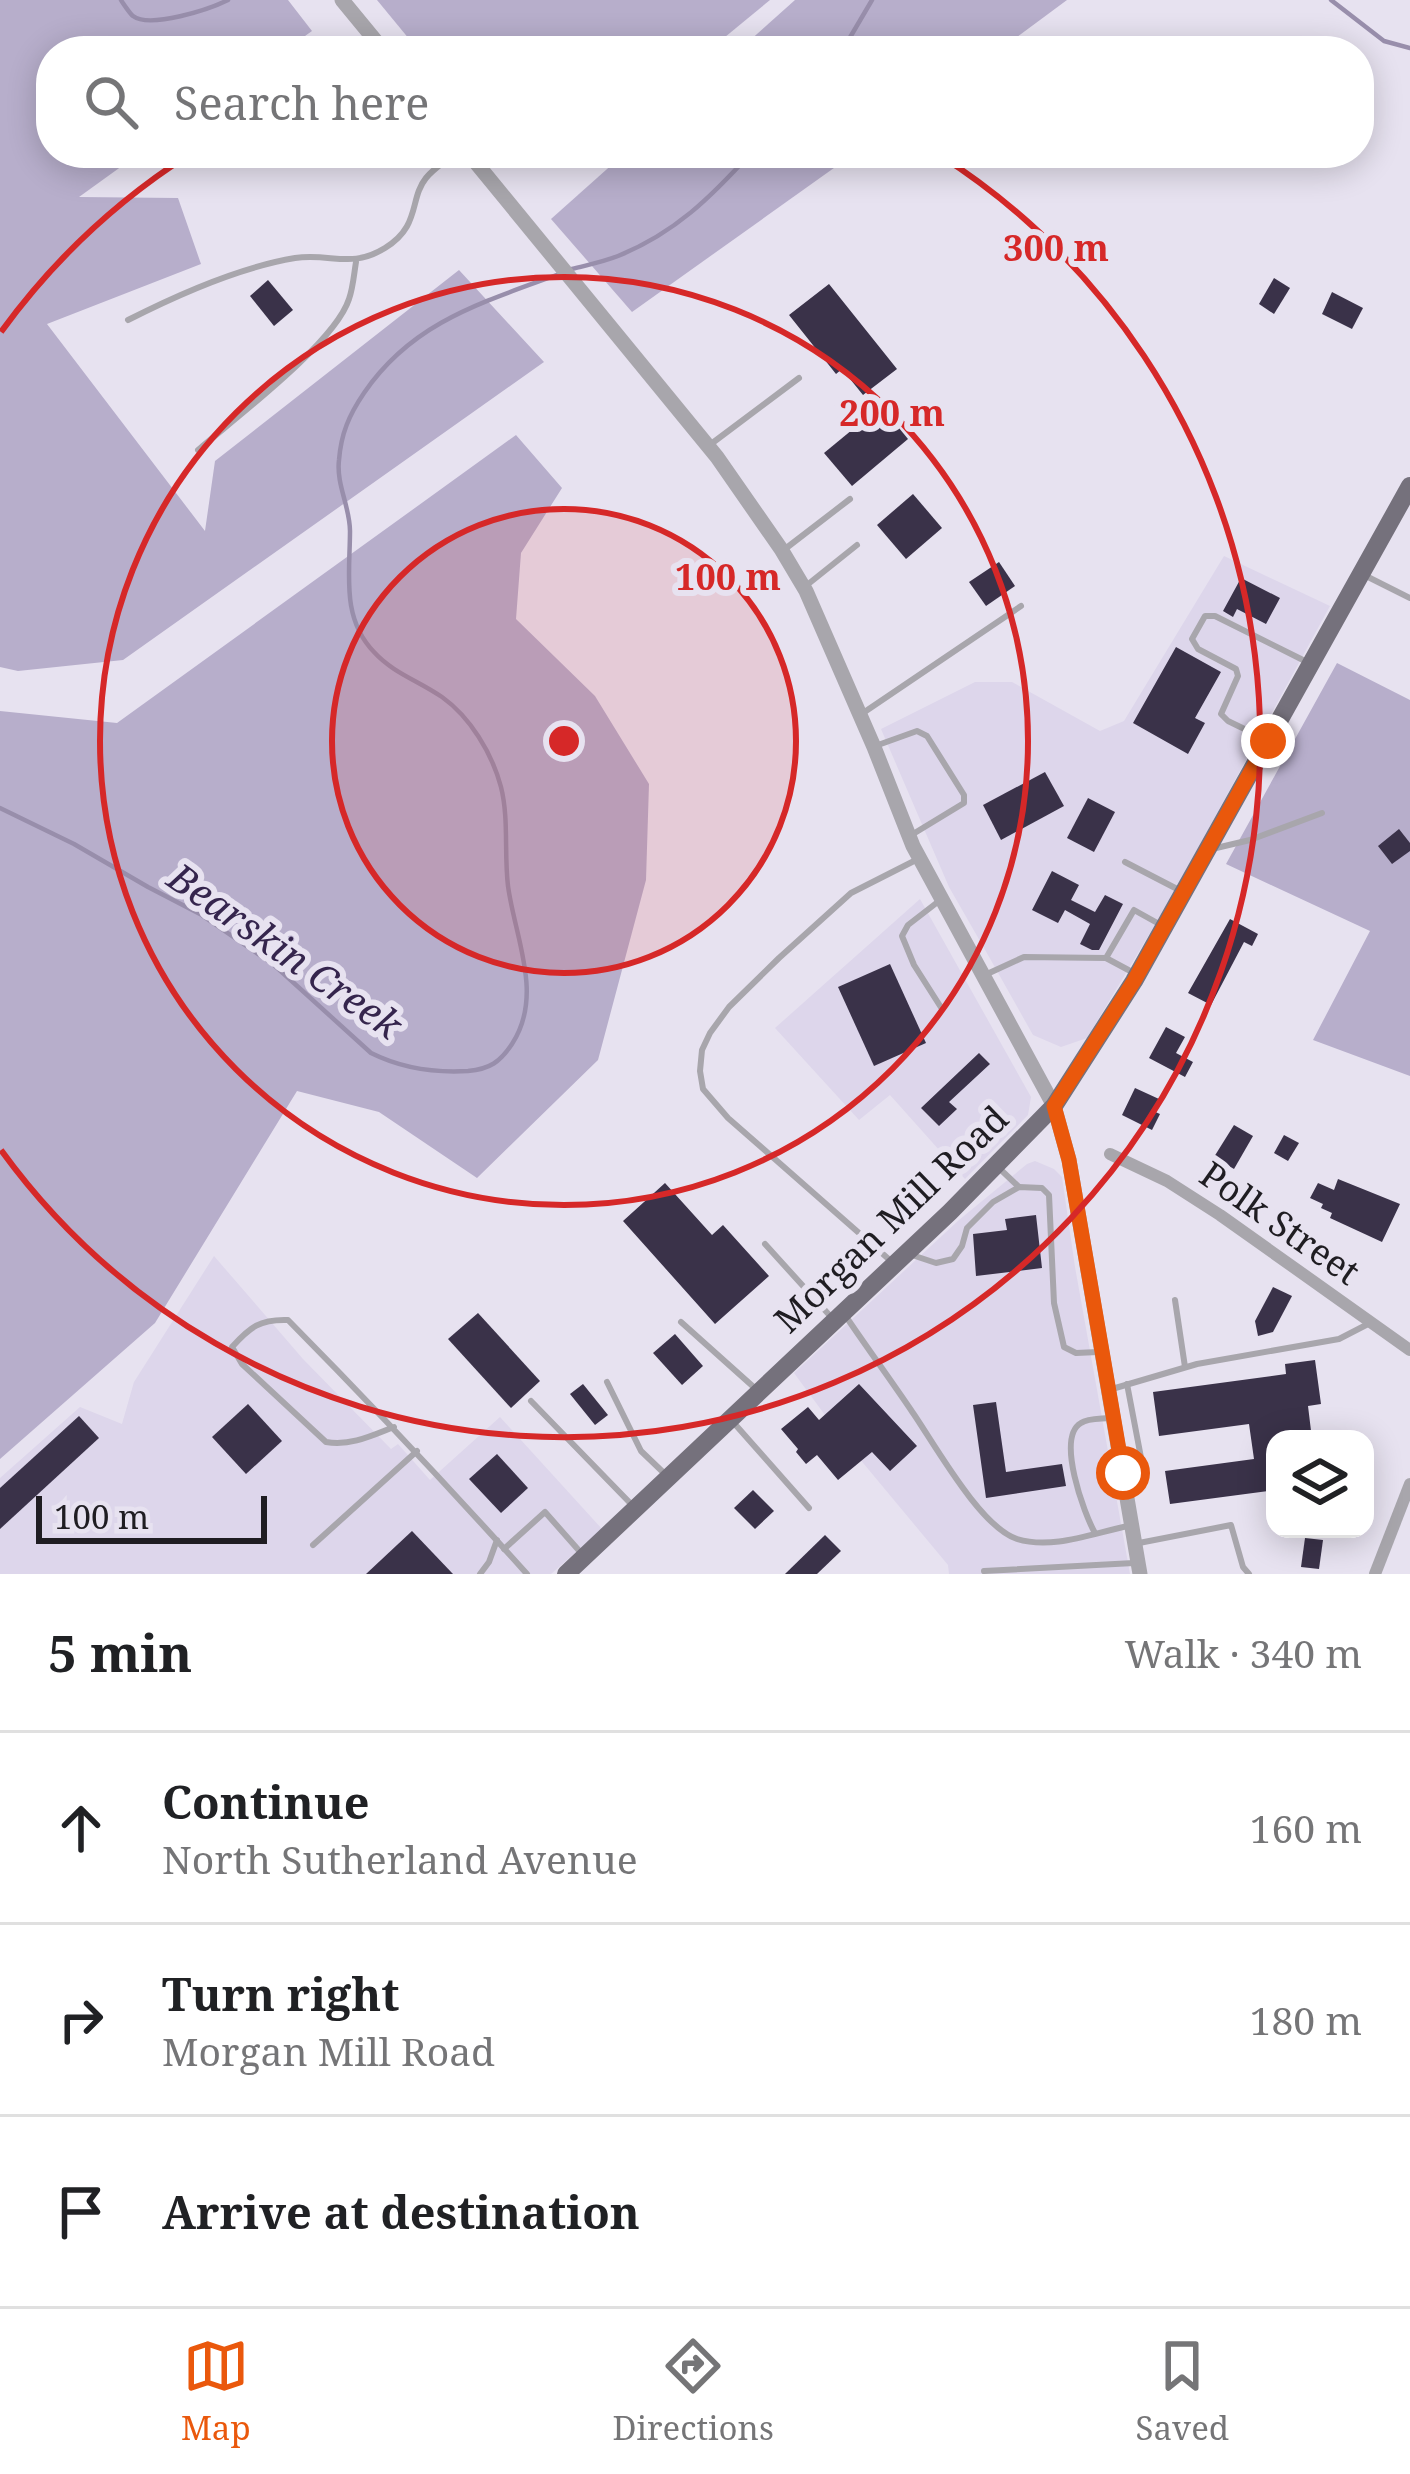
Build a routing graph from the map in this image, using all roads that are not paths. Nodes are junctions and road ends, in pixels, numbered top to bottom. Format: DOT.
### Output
graph roads {
  1 [pos="342,0"];
  2 [pos="372,36"];
  3 [pos="438,168"];
  4 [pos="480,168"];
  5 [pos="356,262"];
  6 [pos="128,320"];
  7 [pos="799,378"];
  8 [pos="708,446"];
  9 [pos="198,450"];
  10 [pos="1410,486"];
  11 [pos="850,499"];
  12 [pos="857,544"];
  13 [pos="782,551"];
  14 [pos="1361,573"];
  15 [pos="804,587"];
  16 [pos="1410,598"];
  17 [pos="1021,606"];
  18 [pos="1311,664"];
  19 [pos="860,715"];
  20 [pos="1268,741"];
  21 [pos="874,747"];
  22 [pos="1322,813"];
  23 [pos="910,836"];
  24 [pos="1208,850"];
  25 [pos="920,858"];
  26 [pos="1125,862"];
  27 [pos="1184,892"];
  28 [pos="942,899"];
  29 [pos="1164,927"];
  30 [pos="1106,958"];
  31 [pos="1137,975"];
  32 [pos="984,976"];
  33 [pos="941,1009"];
  34 [pos="1054,1106"];
  35 [pos="1110,1154"];
  36 [pos="996,1165"];
  37 [pos="1019,1187"];
  38 [pos="765,1244"];
  39 [pos="900,1259"];
  40 [pos="1175,1300"];
  41 [pos="839,1317"];
  42 [pos="681,1322"];
  43 [pos="1370,1324"];
  44 [pos="1410,1350"];
  45 [pos="1102,1352"];
  46 [pos="1185,1367"];
  47 [pos="607,1382"];
  48 [pos="1127,1384"];
  49 [pos="1108,1390"];
  50 [pos="759,1392"];
  51 [pos="531,1401"];
  52 [pos="1113,1417"];
  53 [pos="730,1419"];
  54 [pos="394,1427"];
  55 [pos="417,1451"];
  56 [pos="1123,1473"];
  57 [pos="669,1477"];
  58 [pos="1410,1484"];
  59 [pos="808,1508"];
  60 [pos="635,1509"];
  61 [pos="1131,1526"];
  62 [pos="1095,1533"];
  63 [pos="497,1540"];
  64 [pos="1135,1544"];
  65 [pos="314,1545"];
  66 [pos="504,1549"];
  67 [pos="584,1557"];
  68 [pos="1139,1568"];
  69 [pos="984,1571"];
  70 [pos="480,1574"];
  71 [pos="526,1574"];
  72 [pos="566,1574"];
  73 [pos="1249,1574"];
  74 [pos="1375,1574"];
  1 -- 2 [label="street"];
  3 -- 5 [label="lane"];
  4 -- 8 [label="street"];
  5 -- 6 [label="lane"];
  5 -- 9 [label="lane"];
  7 -- 8 [label="lane"];
  8 -- 13 [label="street"];
  10 -- 14 [label="main road, Morgan Mill Road"];
  11 -- 13 [label="lane"];
  12 -- 15 [label="lane"];
  13 -- 15 [label="street"];
  14 -- 16 [label="lane"];
  14 -- 18 [label="main road, Morgan Mill Road"];
  15 -- 19 [label="street"];
  17 -- 19 [label="lane"];
  18 -- 20 [label="main road, Morgan Mill Road"];
  18 -- 20 [label="lane"];
  19 -- 21 [label="street"];
  20 -- 24 [label="main road, Morgan Mill Road"];
  21 -- 23 [label="street"];
  21 -- 23 [label="lane"];
  22 -- 24 [label="lane"];
  23 -- 25 [label="street"];
  24 -- 27 [label="main road, Morgan Mill Road"];
  25 -- 28 [label="street"];
  25 -- 39 [label="lane"];
  26 -- 27 [label="lane"];
  27 -- 29 [label="main road, Morgan Mill Road"];
  28 -- 32 [label="street"];
  28 -- 33 [label="lane"];
  29 -- 30 [label="lane"];
  29 -- 31 [label="main road, Morgan Mill Road"];
  30 -- 31 [label="lane"];
  30 -- 32 [label="lane"];
  31 -- 34 [label="main road, Morgan Mill Road"];
  32 -- 34 [label="street"];
  34 -- 36 [label="main road, Morgan Mill Road"];
  34 -- 45 [label="street"];
  35 -- 43 [label="street, Polk Street"];
  36 -- 37 [label="lane"];
  36 -- 39 [label="main road, Morgan Mill Road"];
  37 -- 39 [label="lane"];
  37 -- 45 [label="lane"];
  38 -- 41 [label="lane"];
  39 -- 41 [label="main road, Morgan Mill Road"];
  40 -- 46 [label="lane"];
  41 -- 50 [label="main road, Morgan Mill Road"];
  41 -- 62 [label="lane"];
  42 -- 50 [label="lane"];
  43 -- 44 [label="street, Polk Street"];
  43 -- 46 [label="lane"];
  45 -- 49 [label="street"];
  46 -- 48 [label="lane"];
  47 -- 57 [label="lane"];
  48 -- 49 [label="lane"];
  48 -- 56 [label="lane"];
  49 -- 52 [label="street"];
  50 -- 53 [label="main road, Morgan Mill Road"];
  51 -- 60 [label="lane"];
  52 -- 56 [label="street"];
  52 -- 62 [label="lane"];
  53 -- 57 [label="main road, Morgan Mill Road"];
  53 -- 59 [label="lane"];
  54 -- 54 [label="lane"];
  54 -- 55 [label="lane"];
  55 -- 63 [label="lane"];
  55 -- 65 [label="lane"];
  56 -- 61 [label="street"];
  57 -- 60 [label="main road, Morgan Mill Road"];
  58 -- 74 [label="street"];
  60 -- 67 [label="main road, Morgan Mill Road"];
  61 -- 62 [label="lane"];
  61 -- 64 [label="street"];
  63 -- 66 [label="lane"];
  63 -- 70 [label="lane"];
  64 -- 68 [label="street"];
  64 -- 73 [label="lane"];
  66 -- 67 [label="lane"];
  66 -- 71 [label="lane"];
  67 -- 72 [label="main road, Morgan Mill Road"];
  68 -- 69 [label="lane"];
}
